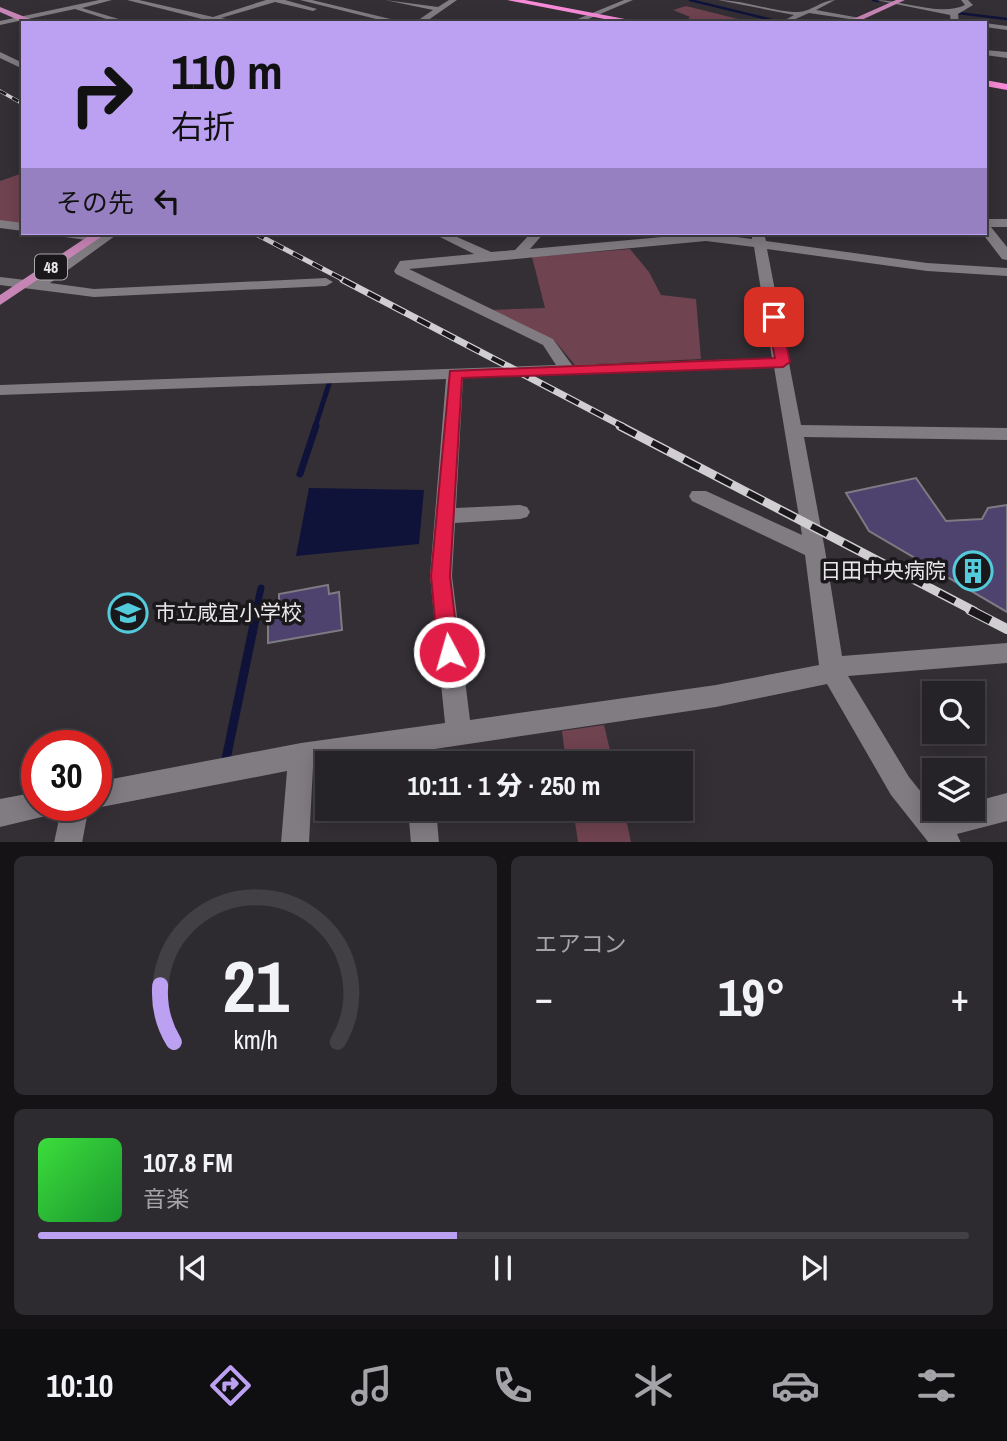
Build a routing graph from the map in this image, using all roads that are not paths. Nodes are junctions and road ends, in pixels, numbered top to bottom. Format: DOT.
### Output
graph roads {
  1 [pos="99,0"];
  2 [pos="109,0"];
  3 [pos="130,0"];
  4 [pos="274,0"];
  5 [pos="303,0"];
  6 [pos="388,0"];
  7 [pos="454,0"];
  8 [pos="511,0"];
  9 [pos="630,0"];
  10 [pos="721,0"];
  11 [pos="804,0"];
  12 [pos="832,0"];
  13 [pos="879,0"];
  14 [pos="910,0"];
  15 [pos="964,0"];
  16 [pos="899,2"];
  17 [pos="75,8"];
  18 [pos="0,9"];
  19 [pos="438,9"];
  20 [pos="808,11"];
  21 [pos="594,14"];
  22 [pos="23,19"];
  23 [pos="210,19"];
  24 [pos="956,20"];
  25 [pos="28,21"];
  26 [pos="121,21"];
  27 [pos="204,21"];
  28 [pos="227,21"];
  29 [pos="357,21"];
  30 [pos="394,21"];
  31 [pos="421,21"];
  32 [pos="577,21"];
  33 [pos="631,21"];
  34 [pos="787,21"];
  35 [pos="854,21"];
  36 [pos="0,23"];
  37 [pos="987,25"];
  38 [pos="1007,28"];
  39 [pos="987,52"];
  40 [pos="0,55"];
  41 [pos="1007,55"];
  42 [pos="21,65"];
  43 [pos="987,83"];
  44 [pos="1007,87"];
  45 [pos="1007,223"];
  46 [pos="0,224"];
  47 [pos="987,225"];
  48 [pos="21,227"];
  49 [pos="987,228"];
  50 [pos="98,235"];
  51 [pos="110,235"];
  52 [pos="442,235"];
  53 [pos="536,235"];
  54 [pos="759,238"];
  55 [pos="521,251"];
  56 [pos="489,256"];
  57 [pos="1007,256"];
  58 [pos="1007,272"];
  59 [pos="0,281"];
  60 [pos="326,282"];
  61 [pos="31,285"];
  62 [pos="0,301"];
  63 [pos="783,362"];
  64 [pos="567,369"];
  65 [pos="455,374"];
  66 [pos="0,390"];
  67 [pos="795,431"];
  68 [pos="1007,434"];
  69 [pos="699,496"];
  70 [pos="520,512"];
  71 [pos="445,516"];
  72 [pos="815,550"];
  73 [pos="1007,653"];
  74 [pos="832,671"];
  75 [pos="459,733"];
  76 [pos="416,751"];
  77 [pos="315,755"];
  78 [pos="301,756"];
  79 [pos="112,792"];
  80 [pos="1007,807"];
  81 [pos="21,809"];
  82 [pos="0,813"];
  83 [pos="73,821"];
  84 [pos="423,821"];
  85 [pos="941,834"];
  86 [pos="68,842"];
  87 [pos="295,842"];
  88 [pos="425,842"];
  1 -- 22 [label="street"];
  2 -- 17 [label="street"];
  3 -- 23 [label="street"];
  4 -- 23 [label="street"];
  4 -- 29 [label="street"];
  5 -- 30 [label="street"];
  6 -- 19 [label="street"];
  7 -- 19 [label="street"];
  8 -- 21 [label="highway"];
  9 -- 21 [label="street"];
  10 -- 20 [label="street"];
  11 -- 20 [label="street"];
  12 -- 20 [label="street"];
  13 -- 16 [label="street"];
  14 -- 16 [label="main road"];
  15 -- 24 [label="street"];
  16 -- 24 [label="street"];
  16 -- 35 [label="main road"];
  17 -- 22 [label="street"];
  17 -- 26 [label="street"];
  18 -- 22 [label="main road"];
  19 -- 31 [label="street"];
  20 -- 34 [label="street"];
  20 -- 35 [label="street"];
  21 -- 32 [label="street"];
  21 -- 33 [label="highway"];
  22 -- 25 [label="main road"];
  22 -- 36 [label="street"];
  23 -- 27 [label="street"];
  23 -- 28 [label="street"];
  37 -- 38 [label="street"];
  39 -- 41 [label="street"];
  40 -- 42 [label="street"];
  43 -- 44 [label="highway"];
  45 -- 47 [label="street"];
  46 -- 48 [label="street"];
  49 -- 57 [label="street"];
  50 -- 61 [label="main road, 48"];
  51 -- 61 [label="street"];
  52 -- 56 [label="street"];
  53 -- 55 [label="street"];
  54 -- 55 [label="street"];
  54 -- 58 [label="street"];
  54 -- 63 [label="street"];
  55 -- 56 [label="street"];
  56 -- 64 [label="street"];
  59 -- 61 [label="street"];
  60 -- 61 [label="street"];
  61 -- 62 [label="main road, 48"];
  63 -- 64 [label="street"];
  63 -- 67 [label="street"];
  64 -- 65 [label="street"];
  65 -- 66 [label="street"];
  65 -- 71 [label="street"];
  67 -- 68 [label="street"];
  67 -- 72 [label="street"];
  69 -- 72 [label="street"];
  70 -- 71 [label="street"];
  71 -- 75 [label="street"];
  72 -- 74 [label="street"];
  73 -- 74 [label="street"];
  74 -- 75 [label="street"];
  74 -- 85 [label="street"];
  75 -- 76 [label="street"];
  77 -- 78 [label="street"];
  78 -- 79 [label="street"];
  78 -- 87 [label="street"];
  80 -- 85 [label="street"];
  81 -- 82 [label="street"];
  83 -- 86 [label="street"];
  84 -- 88 [label="street"];
}
